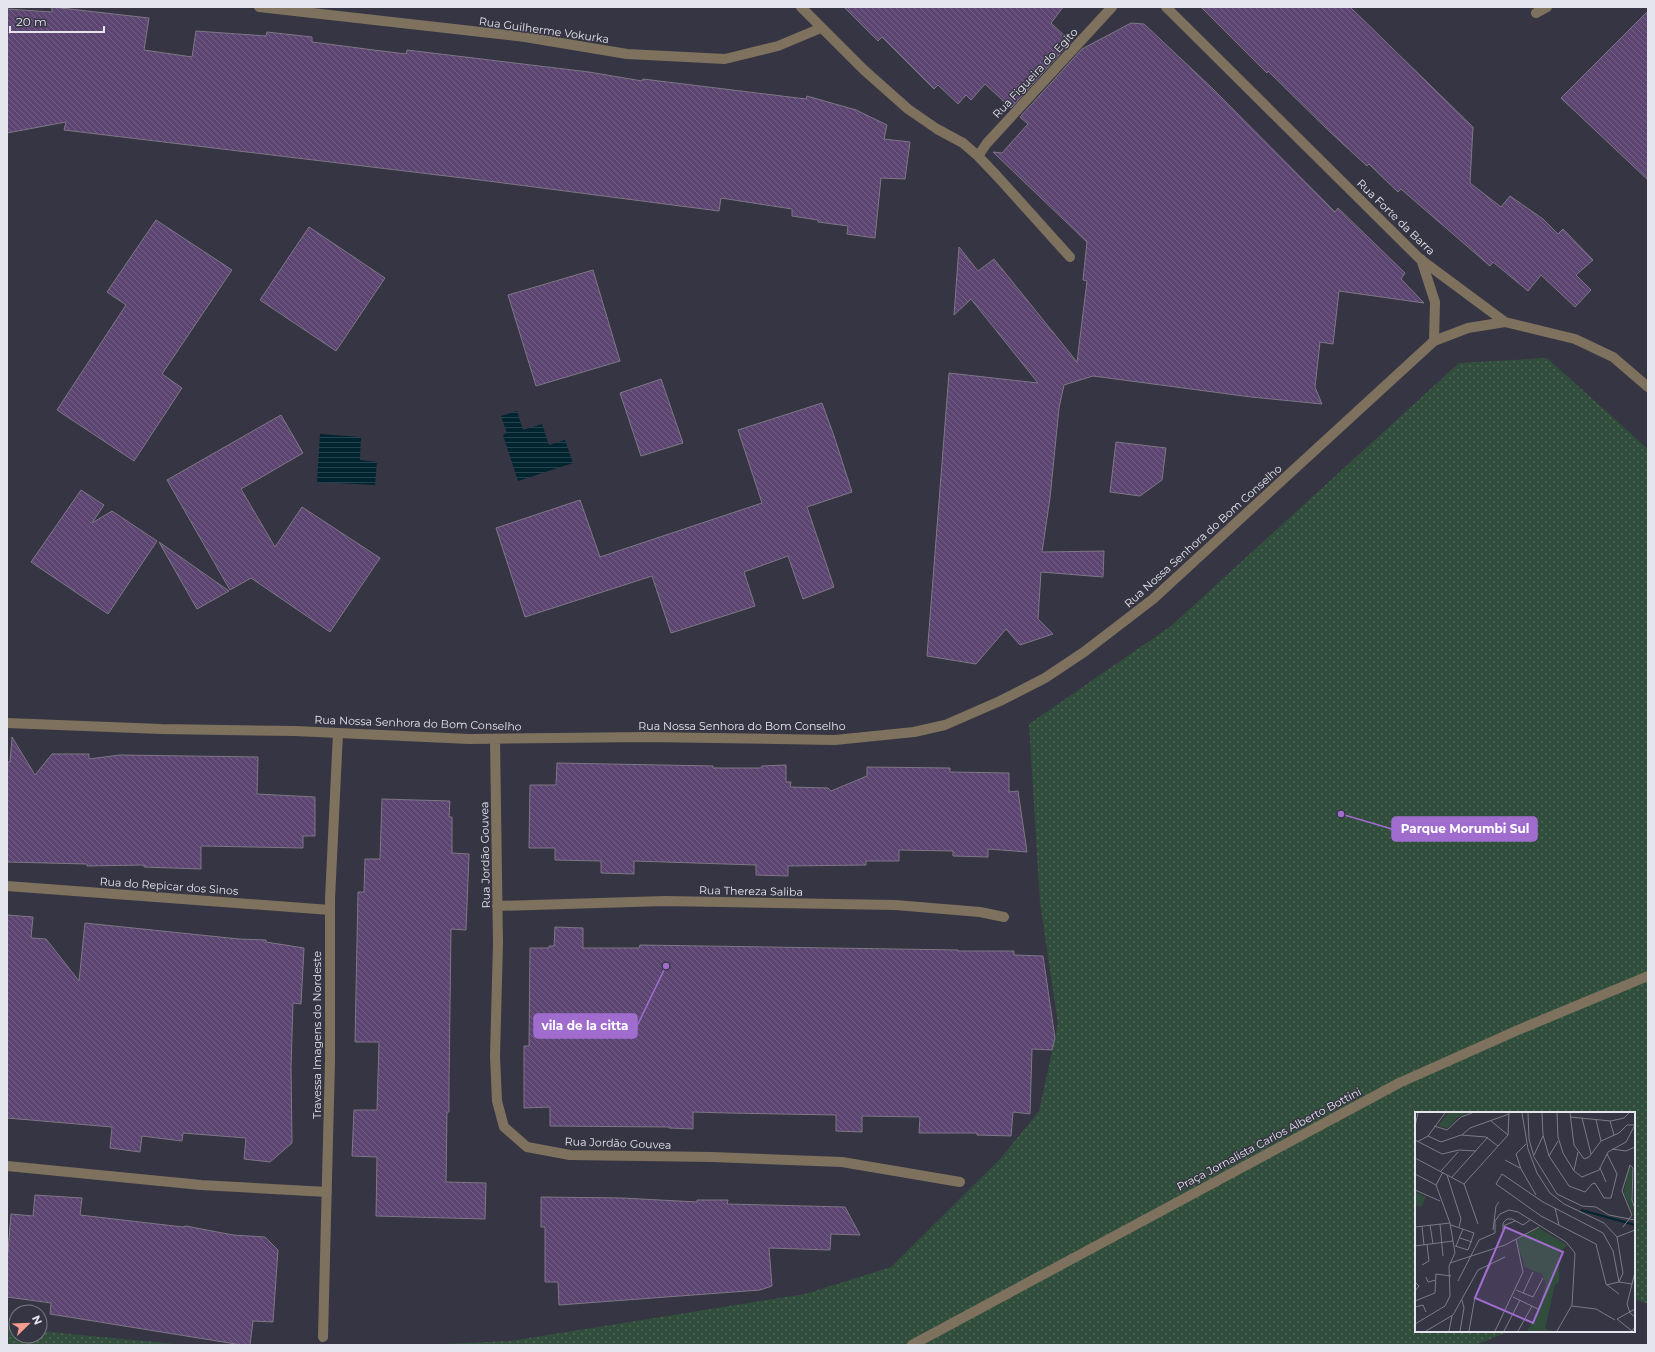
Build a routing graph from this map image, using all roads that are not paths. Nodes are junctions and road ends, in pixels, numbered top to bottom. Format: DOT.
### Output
graph roads {
  1 [pos="259,7"];
  2 [pos="801,7"];
  3 [pos="1112,7"];
  4 [pos="1166,7"];
  5 [pos="1547,7"];
  6 [pos="1536,13"];
  7 [pos="821,28"];
  8 [pos="978,156"];
  9 [pos="1070,257"];
  10 [pos="1420,259"];
  11 [pos="1505,322"];
  12 [pos="1434,341"];
  13 [pos="1648,387"];
  14 [pos="7,723"];
  15 [pos="338,733"];
  16 [pos="495,739"];
  17 [pos="7,886"];
  18 [pos="497,906"];
  19 [pos="330,910"];
  20 [pos="1004,917"];
  21 [pos="1648,976"];
  22 [pos="7,1166"];
  23 [pos="960,1182"];
  24 [pos="327,1192"];
  25 [pos="323,1337"];
  26 [pos="912,1345"];
  1 -- 7 [label="street, Rua Guilherme Vokurka"];
  2 -- 7 [label="street"];
  3 -- 8 [label="street, Rua Figueira do Egito"];
  4 -- 10 [label="street, Rua Forte da Barra"];
  5 -- 6 [label="street"];
  7 -- 8 [label="street"];
  8 -- 9 [label="street"];
  10 -- 11 [label="street, Rua Forte da Barra"];
  10 -- 12 [label="street"];
  11 -- 12 [label="street, Rua Nossa Senhora do Bom Conselho"];
  11 -- 13 [label="street, Rua Forte da Barra"];
  12 -- 16 [label="street, Rua Nossa Senhora do Bom Conselho"];
  14 -- 15 [label="street, Rua Nossa Senhora do Bom Conselho"];
  15 -- 16 [label="street, Rua Nossa Senhora do Bom Conselho"];
  15 -- 19 [label="street, Travessa Imagens do Nordeste"];
  16 -- 18 [label="street, Rua Jordão Gouvea"];
  17 -- 19 [label="street, Rua do Repicar dos Sinos"];
  18 -- 20 [label="street, Rua Thereza Saliba"];
  18 -- 23 [label="street, Rua Jordão Gouvea"];
  19 -- 24 [label="street, Travessa Imagens do Nordeste"];
  21 -- 26 [label="street, Praça Jornalista Carlos Alberto Bottini"];
  22 -- 24 [label="street"];
  24 -- 25 [label="street, Travessa Imagens do Nordeste"];
}
